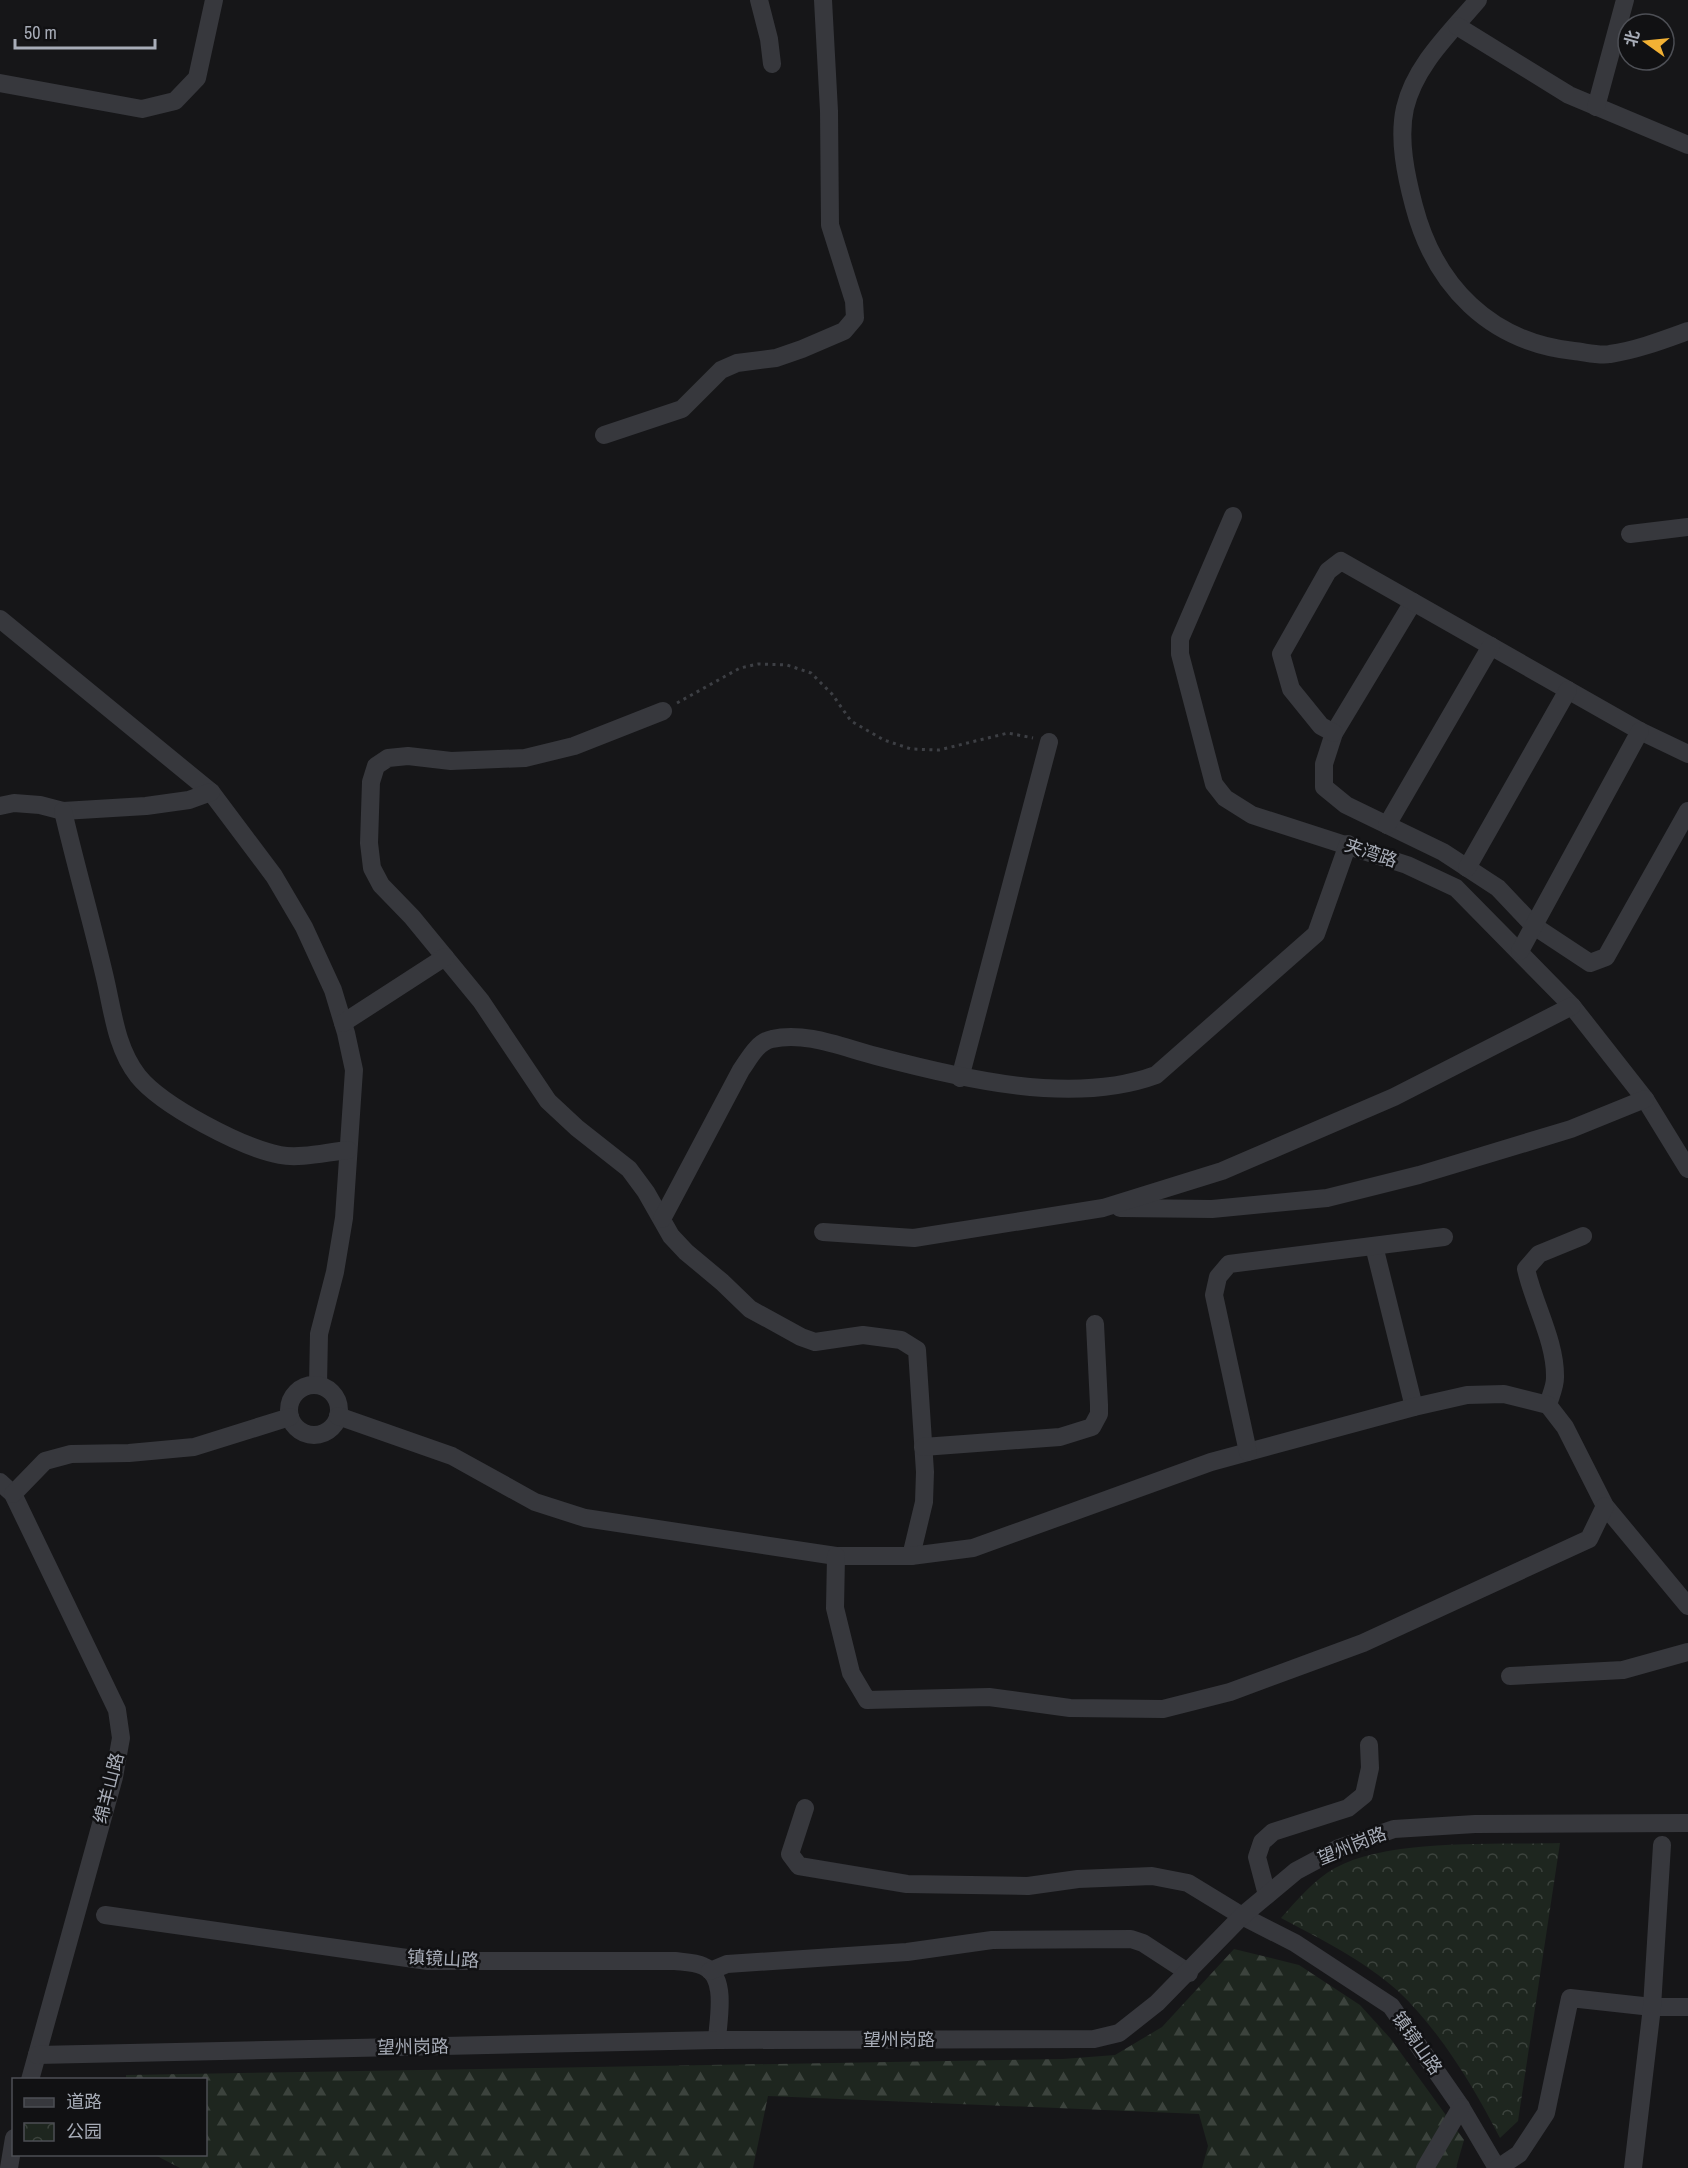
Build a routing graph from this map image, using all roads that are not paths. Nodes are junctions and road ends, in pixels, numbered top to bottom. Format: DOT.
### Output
graph roads {
  1 [pos="214,0"];
  2 [pos="759,0"];
  3 [pos="823,0"];
  4 [pos="1478,0"];
  5 [pos="1625,0"];
  6 [pos="1457,26"];
  7 [pos="772,64"];
  8 [pos="0,83"];
  9 [pos="1596,107"];
  10 [pos="1688,145"];
  11 [pos="1688,331"];
  12 [pos="604,435"];
  13 [pos="1233,516"];
  14 [pos="1688,527"];
  15 [pos="1630,534"];
  16 [pos="1413,602"];
  17 [pos="0,619"];
  18 [pos="1491,646"];
  19 [pos="1568,690"];
  20 [pos="663,711"];
  21 [pos="1640,731"];
  22 [pos="1334,733"];
  23 [pos="1049,742"];
  24 [pos="1688,754"];
  25 [pos="211,792"];
  26 [pos="0,806"];
  27 [pos="63,810"];
  28 [pos="1688,811"];
  29 [pos="1387,825"];
  30 [pos="1348,844"];
  31 [pos="1467,868"];
  32 [pos="1534,926"];
  33 [pos="1520,951"];
  34 [pos="445,957"];
  35 [pos="1572,1006"];
  36 [pos="343,1023"];
  37 [pos="960,1078"];
  38 [pos="1645,1099"];
  39 [pos="348,1150"];
  40 [pos="1688,1169"];
  41 [pos="1103,1208"];
  42 [pos="662,1219"];
  43 [pos="823,1232"];
  44 [pos="1583,1236"];
  45 [pos="1444,1237"];
  46 [pos="1374,1246"];
  47 [pos="1095,1324"];
  48 [pos="318,1385"];
  49 [pos="1548,1406"];
  50 [pos="1414,1407"];
  51 [pos="338,1416"];
  52 [pos="290,1418"];
  53 [pos="923,1447"];
  54 [pos="1248,1452"];
  55 [pos="7,1488"];
  56 [pos="1605,1506"];
  57 [pos="836,1556"];
  58 [pos="911,1556"];
  59 [pos="1688,1606"];
  60 [pos="1688,1652"];
  61 [pos="1510,1676"];
  62 [pos="1369,1745"];
  63 [pos="805,1808"];
  64 [pos="1688,1822"];
  65 [pos="1662,1845"];
  66 [pos="1267,1895"];
  67 [pos="105,1915"];
  68 [pos="1242,1916"];
  69 [pos="710,1971"];
  70 [pos="1189,1973"];
  71 [pos="1652,2007"];
  72 [pos="1688,2007"];
  73 [pos="717,2040"];
  74 [pos="37,2055"];
  75 [pos="30,2078"];
  76 [pos="1461,2107"];
  77 [pos="12,2150"];
  78 [pos="9,2168"];
  79 [pos="1425,2168"];
  80 [pos="1498,2168"];
  81 [pos="1634,2168"];
  1 -- 8 [label="street"];
  2 -- 7 [label="street"];
  3 -- 12 [label="street"];
  4 -- 6 [label="street"];
  5 -- 9 [label="street"];
  6 -- 9 [label="street"];
  6 -- 11 [label="street"];
  9 -- 10 [label="street"];
  13 -- 30 [label="street, 夹湾路"];
  14 -- 15 [label="street"];
  16 -- 18 [label="street"];
  16 -- 22 [label="street"];
  16 -- 22 [label="street"];
  17 -- 25 [label="street"];
  18 -- 19 [label="street"];
  18 -- 29 [label="street"];
  19 -- 21 [label="street"];
  19 -- 31 [label="street"];
  20 -- 34 [label="street"];
  21 -- 24 [label="street"];
  21 -- 32 [label="street"];
  22 -- 29 [label="street"];
  23 -- 37 [label="street"];
  25 -- 27 [label="street"];
  25 -- 36 [label="street"];
  26 -- 27 [label="street"];
  27 -- 39 [label="street"];
  28 -- 32 [label="street"];
  29 -- 31 [label="street"];
  30 -- 33 [label="street, 夹湾路"];
  30 -- 37 [label="street"];
  31 -- 32 [label="street"];
  32 -- 33 [label="street"];
  33 -- 35 [label="street, 夹湾路"];
  34 -- 36 [label="street"];
  34 -- 42 [label="street"];
  35 -- 38 [label="street, 夹湾路"];
  35 -- 41 [label="street"];
  36 -- 39 [label="street"];
  37 -- 42 [label="street"];
  38 -- 40 [label="street, 夹湾路"];
  38 -- 41 [label="street"];
  39 -- 48 [label="street"];
  41 -- 43 [label="street"];
  42 -- 53 [label="street"];
  44 -- 49 [label="street"];
  45 -- 46 [label="street"];
  46 -- 50 [label="street"];
  46 -- 54 [label="street"];
  47 -- 53 [label="street"];
  48 -- 51 [label="street"];
  48 -- 52 [label="street"];
  49 -- 50 [label="street"];
  49 -- 56 [label="street"];
  50 -- 54 [label="street"];
  51 -- 52 [label="street"];
  51 -- 57 [label="street"];
  52 -- 55 [label="street"];
  53 -- 58 [label="street"];
  54 -- 58 [label="street"];
  55 -- 74 [label="street, 绵羊山路"];
  56 -- 57 [label="street"];
  56 -- 59 [label="street"];
  57 -- 58 [label="street"];
  60 -- 61 [label="street"];
  62 -- 66 [label="street"];
  63 -- 68 [label="street, 镇镜山路"];
  64 -- 66 [label="street, 望州岗路"];
  65 -- 71 [label="street"];
  66 -- 68 [label="street, 望州岗路"];
  67 -- 69 [label="street, 镇镜山路"];
  68 -- 70 [label="street, 望州岗路"];
  68 -- 76 [label="street, 镇镜山路"];
  69 -- 70 [label="street"];
  69 -- 73 [label="street"];
  70 -- 73 [label="street, 望州岗路"];
  71 -- 72 [label="street"];
  71 -- 80 [label="street"];
  71 -- 81 [label="street"];
  73 -- 74 [label="street, 望州岗路"];
  74 -- 75 [label="street, 绵羊山路"];
  76 -- 79 [label="street"];
  76 -- 80 [label="street, 镇镜山路"];
  77 -- 78 [label="street"];
}
